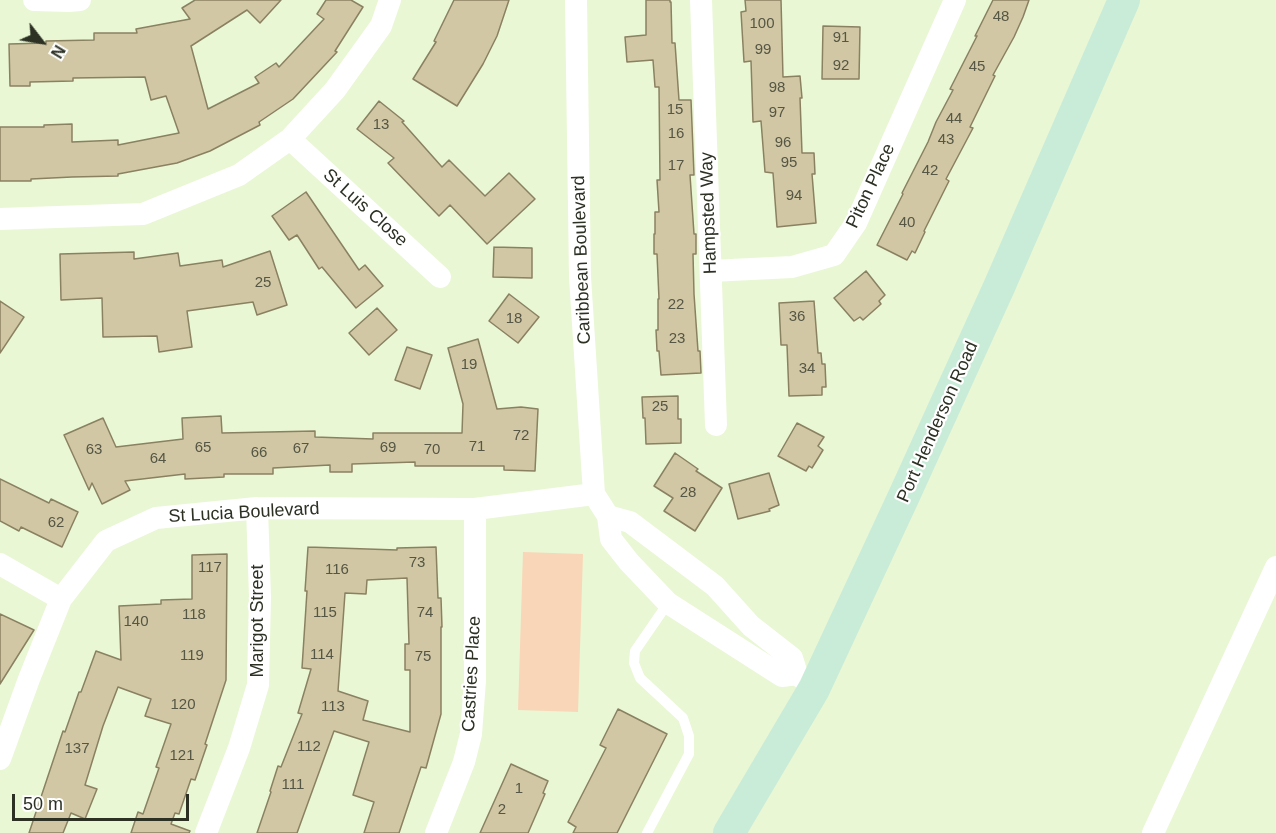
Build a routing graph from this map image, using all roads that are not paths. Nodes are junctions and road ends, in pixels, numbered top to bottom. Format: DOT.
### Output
graph roads {
  1 [pos="34,0"];
  2 [pos="80,0"];
  3 [pos="390,0"];
  4 [pos="576,0"];
  5 [pos="701,0"];
  6 [pos="955,0"];
  7 [pos="1124,0"];
  8 [pos="290,139"];
  9 [pos="0,219"];
  10 [pos="711,271"];
  11 [pos="440,277"];
  12 [pos="716,425"];
  13 [pos="594,494"];
  14 [pos="256,508"];
  15 [pos="475,509"];
  16 [pos="608,516"];
  17 [pos="0,564"];
  18 [pos="1276,567"];
  19 [pos="61,599"];
  20 [pos="668,603"];
  21 [pos="805,681"];
  22 [pos="0,759"];
  23 [pos="206,833"];
  24 [pos="436,833"];
  25 [pos="647,833"];
  26 [pos="729,833"];
  27 [pos="1153,833"];
  1 -- 2 [label="street"];
  3 -- 8 [label="street"];
  4 -- 13 [label="street, Caribbean Boulevard"];
  5 -- 10 [label="street, Hampsted Way"];
  6 -- 10 [label="street, Piton Place"];
  7 -- 21 [label="street, Port Henderson Road"];
  8 -- 9 [label="street"];
  8 -- 11 [label="street, St Luis Close"];
  10 -- 12 [label="street, Hampsted Way"];
  13 -- 15 [label="street, St Lucia Boulevard"];
  13 -- 16 [label="street, Caribbean Boulevard"];
  14 -- 15 [label="street, St Lucia Boulevard"];
  14 -- 19 [label="street, St Lucia Boulevard"];
  14 -- 23 [label="street, Marigot Street"];
  15 -- 24 [label="street, Castries Place"];
  16 -- 20 [label="street, Caribbean Boulevard"];
  16 -- 21 [label="street"];
  17 -- 19 [label="street"];
  18 -- 27 [label="street"];
  19 -- 22 [label="street, St Lucia Boulevard"];
  20 -- 21 [label="street, Caribbean Boulevard"];
  20 -- 25 [label="lane"];
  21 -- 26 [label="street, Port Henderson Road"];
}
